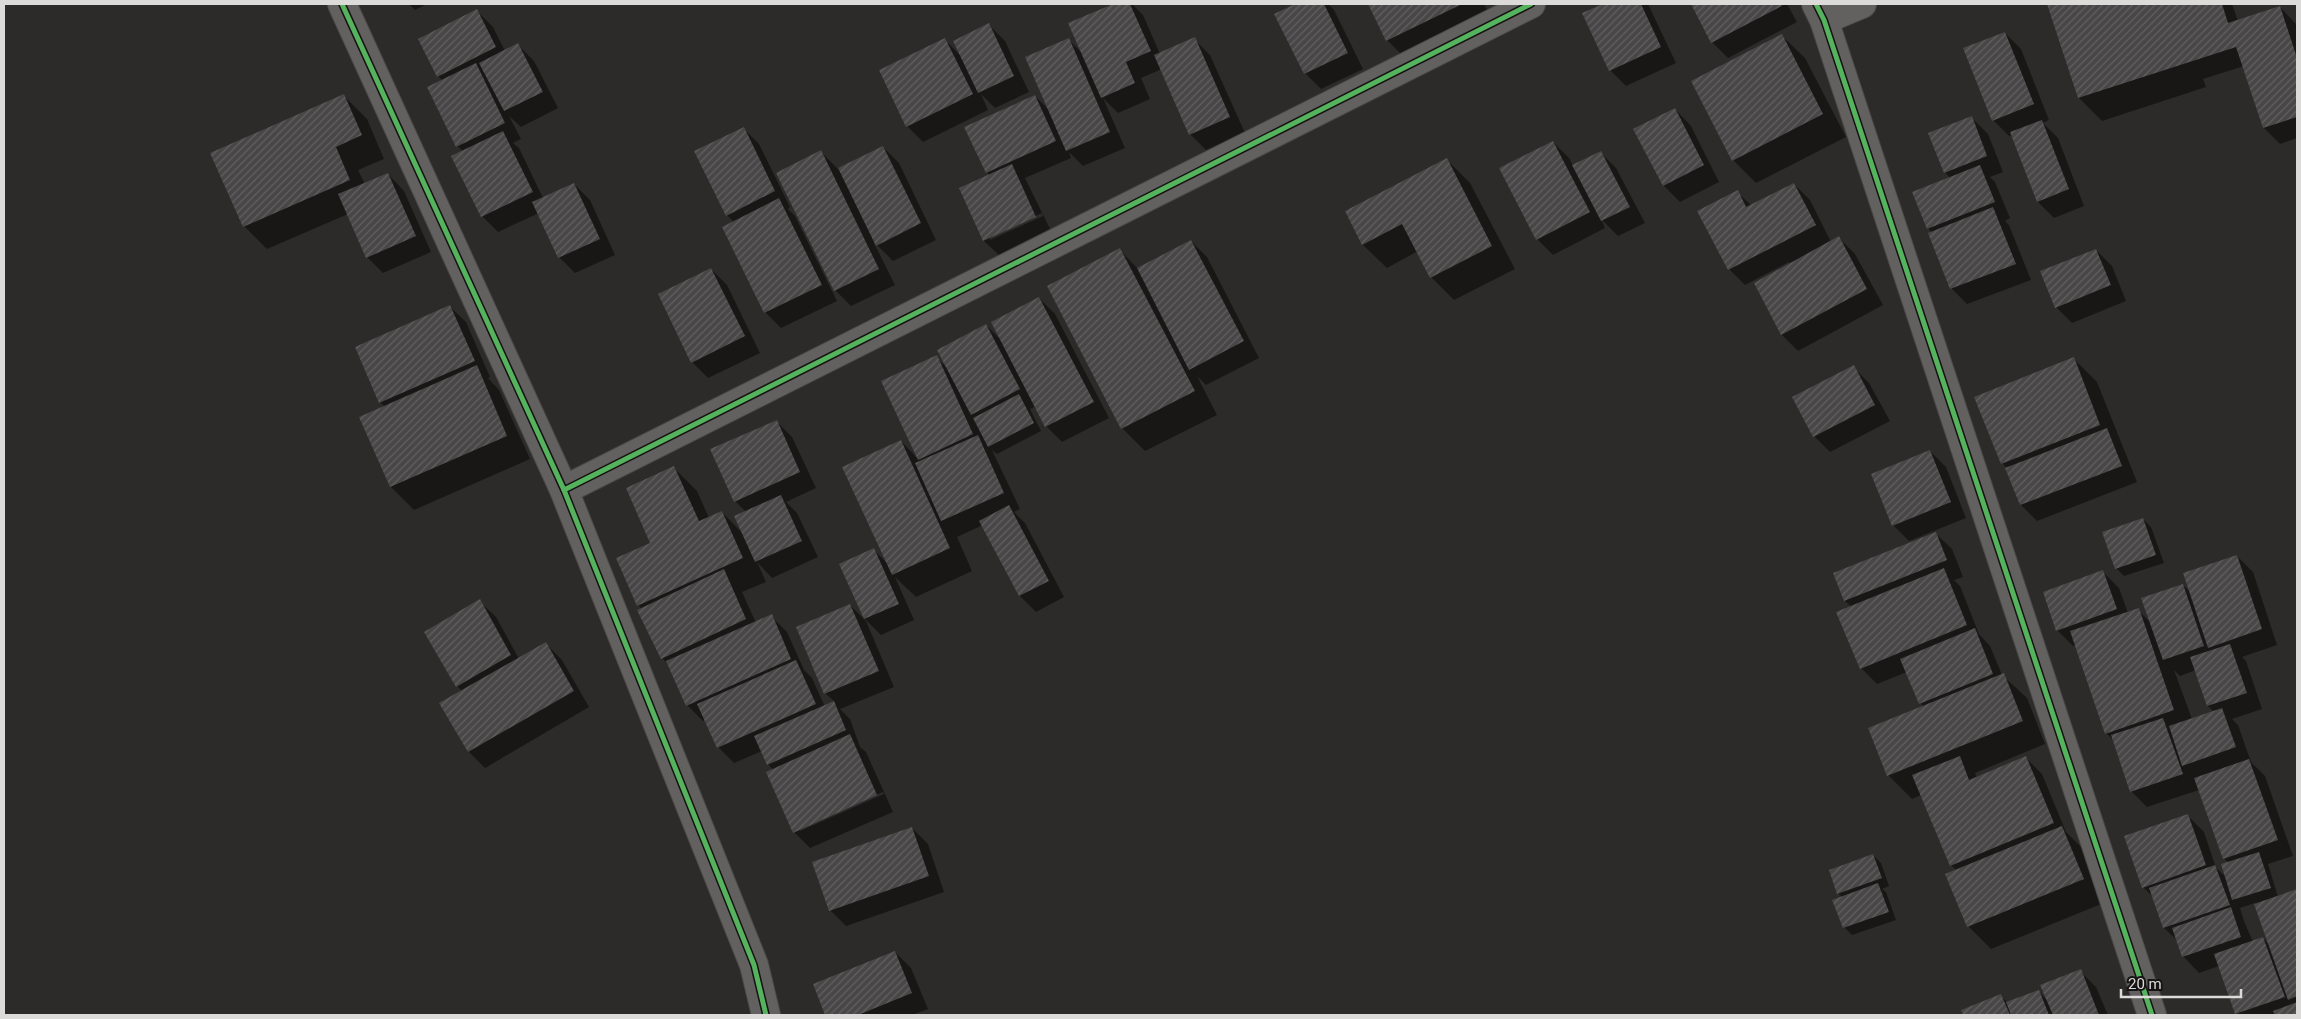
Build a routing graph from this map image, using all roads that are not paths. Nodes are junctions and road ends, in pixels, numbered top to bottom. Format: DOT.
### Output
graph roads {
  1 [pos="342,4"];
  2 [pos="1531,4"];
  3 [pos="1862,4"];
  4 [pos="1820,12"];
  5 [pos="564,490"];
  6 [pos="766,1015"];
  7 [pos="2152,1015"];
  1 -- 5 [label="street"];
  2 -- 5 [label="street"];
  3 -- 4 [label="street"];
  4 -- 7 [label="street"];
  5 -- 6 [label="street"];
}
